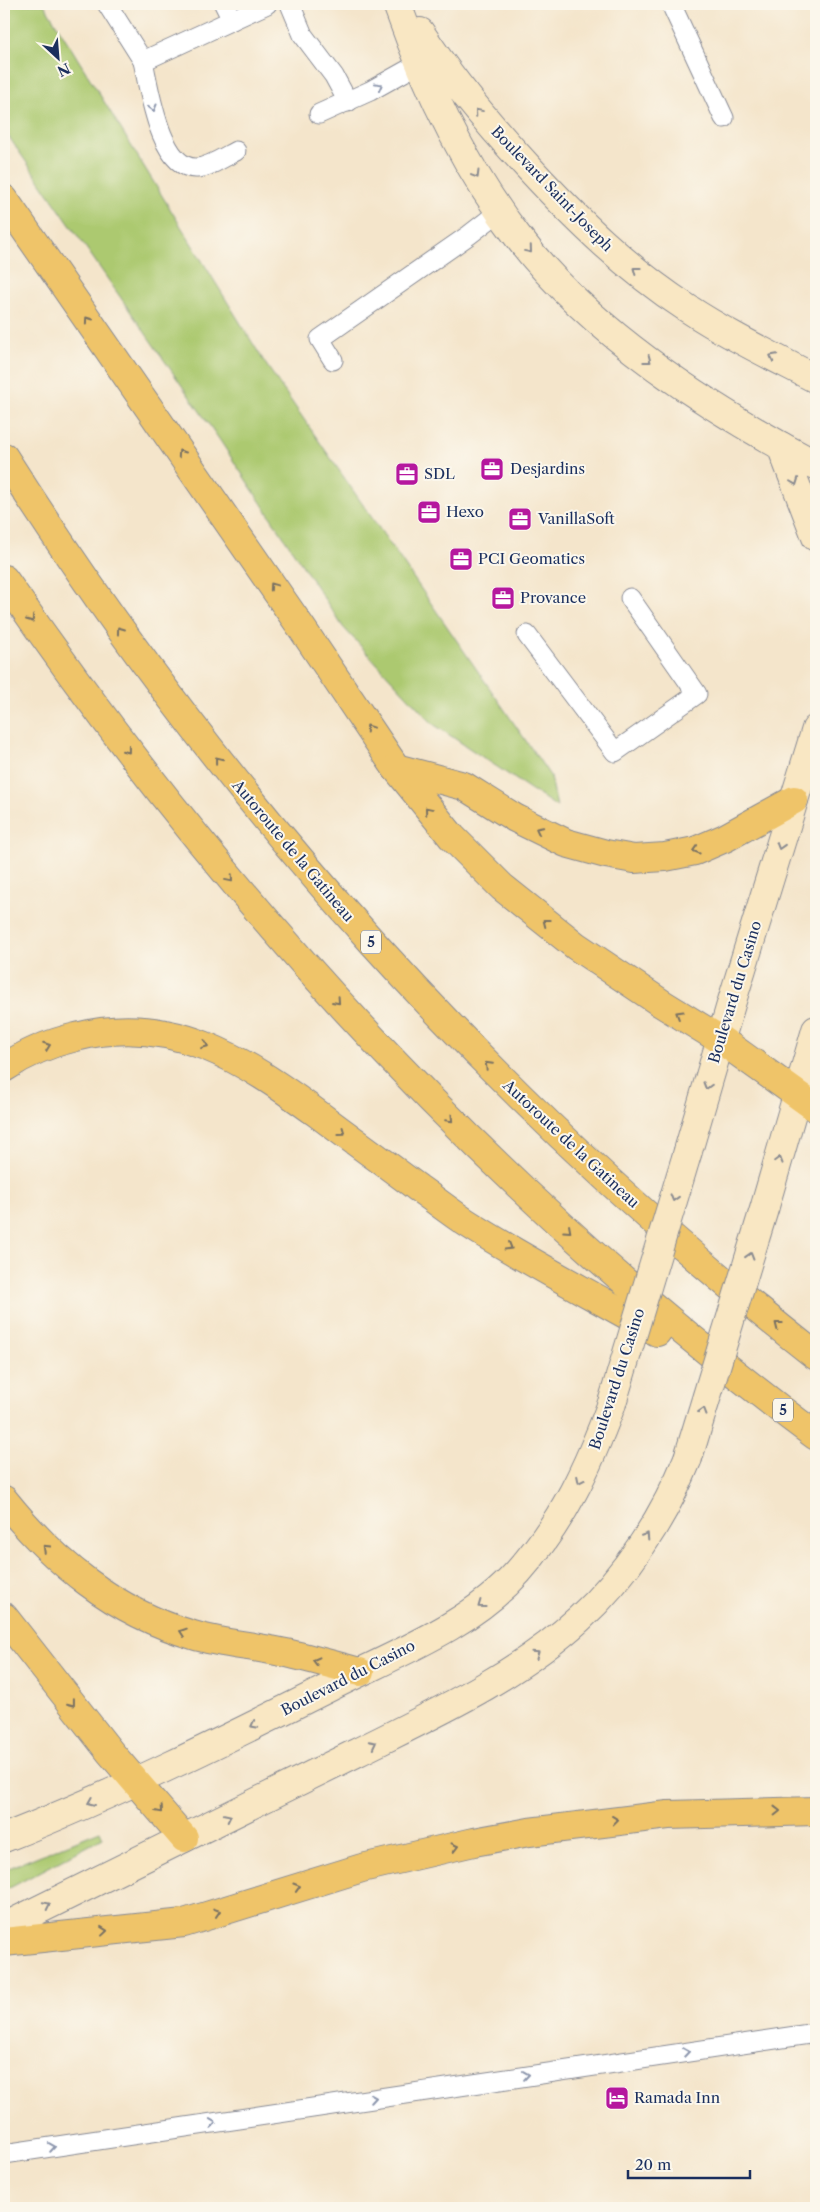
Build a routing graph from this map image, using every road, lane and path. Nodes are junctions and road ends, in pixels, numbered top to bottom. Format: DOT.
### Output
graph roads {
  1 [pos="107,4"];
  2 [pos="268,4"];
  3 [pos="290,4"];
  4 [pos="397,4"];
  5 [pos="402,4"];
  6 [pos="671,4"];
  7 [pos="228,12"];
  8 [pos="427,59"];
  9 [pos="143,61"];
  10 [pos="348,102"];
  11 [pos="319,114"];
  12 [pos="724,118"];
  13 [pos="236,151"];
  14 [pos="4,199"];
  15 [pos="500,212"];
  16 [pos="333,360"];
  17 [pos="816,379"];
  18 [pos="781,446"];
  19 [pos="4,457"];
  20 [pos="816,465"];
  21 [pos="816,537"];
  22 [pos="4,579"];
  23 [pos="630,598"];
  24 [pos="527,635"];
  25 [pos="816,729"];
  26 [pos="396,768"];
  27 [pos="794,800"];
  28 [pos="816,1030"];
  29 [pos="721,1040"];
  30 [pos="4,1068"];
  31 [pos="807,1102"];
  32 [pos="816,1356"];
  33 [pos="749,1385"];
  34 [pos="816,1436"];
  35 [pos="4,1500"];
  36 [pos="4,1617"];
  37 [pos="360,1672"];
  38 [pos="135,1782"];
  39 [pos="816,1811"];
  40 [pos="4,1838"];
  41 [pos="184,1838"];
  42 [pos="4,1927"];
  43 [pos="4,1942"];
  44 [pos="816,2033"];
  45 [pos="4,2154"];
  1 -- 9 [label="lane"];
  2 -- 7 [label="lane"];
  3 -- 10 [label="lane"];
  4 -- 8 [label="main road, Boulevard Saint-Joseph"];
  5 -- 8 [label="main road, Boulevard Saint-Joseph"];
  6 -- 12 [label="lane"];
  7 -- 9 [label="lane"];
  10 -- 8 [label="lane, one-way"];
  8 -- 15 [label="main road, Boulevard Saint-Joseph, one-way"];
  17 -- 8 [label="main road, Boulevard Saint-Joseph, one-way"];
  9 -- 13 [label="lane, one-way"];
  10 -- 11 [label="lane"];
  26 -- 14 [label="highway, one-way"];
  15 -- 16 [label="lane"];
  15 -- 18 [label="main road, Boulevard Saint-Joseph, one-way"];
  18 -- 20 [label="main road, Boulevard Saint-Joseph"];
  18 -- 21 [label="main road, one-way"];
  32 -- 19 [label="highway, Autoroute de la Gatineau / 5, one-way"];
  22 -- 33 [label="highway, 5, one-way"];
  23 -- 24 [label="lane"];
  25 -- 27 [label="main road, Boulevard du Casino"];
  27 -- 26 [label="highway, one-way"];
  29 -- 26 [label="highway, one-way"];
  27 -- 29 [label="main road, Boulevard du Casino, one-way"];
  28 -- 31 [label="main road"];
  29 -- 31 [label="highway"];
  29 -- 37 [label="main road, Boulevard du Casino, one-way, bridge"];
  30 -- 33 [label="highway, one-way"];
  41 -- 31 [label="main road, one-way, bridge"];
  33 -- 34 [label="highway, 5"];
  37 -- 35 [label="highway, one-way"];
  36 -- 38 [label="highway, one-way"];
  37 -- 38 [label="main road, Boulevard du Casino, one-way"];
  38 -- 40 [label="main road, Boulevard du Casino, one-way"];
  38 -- 41 [label="highway, one-way"];
  43 -- 39 [label="highway, one-way"];
  42 -- 41 [label="main road, one-way"];
  45 -- 44 [label="lane, one-way"];
}
